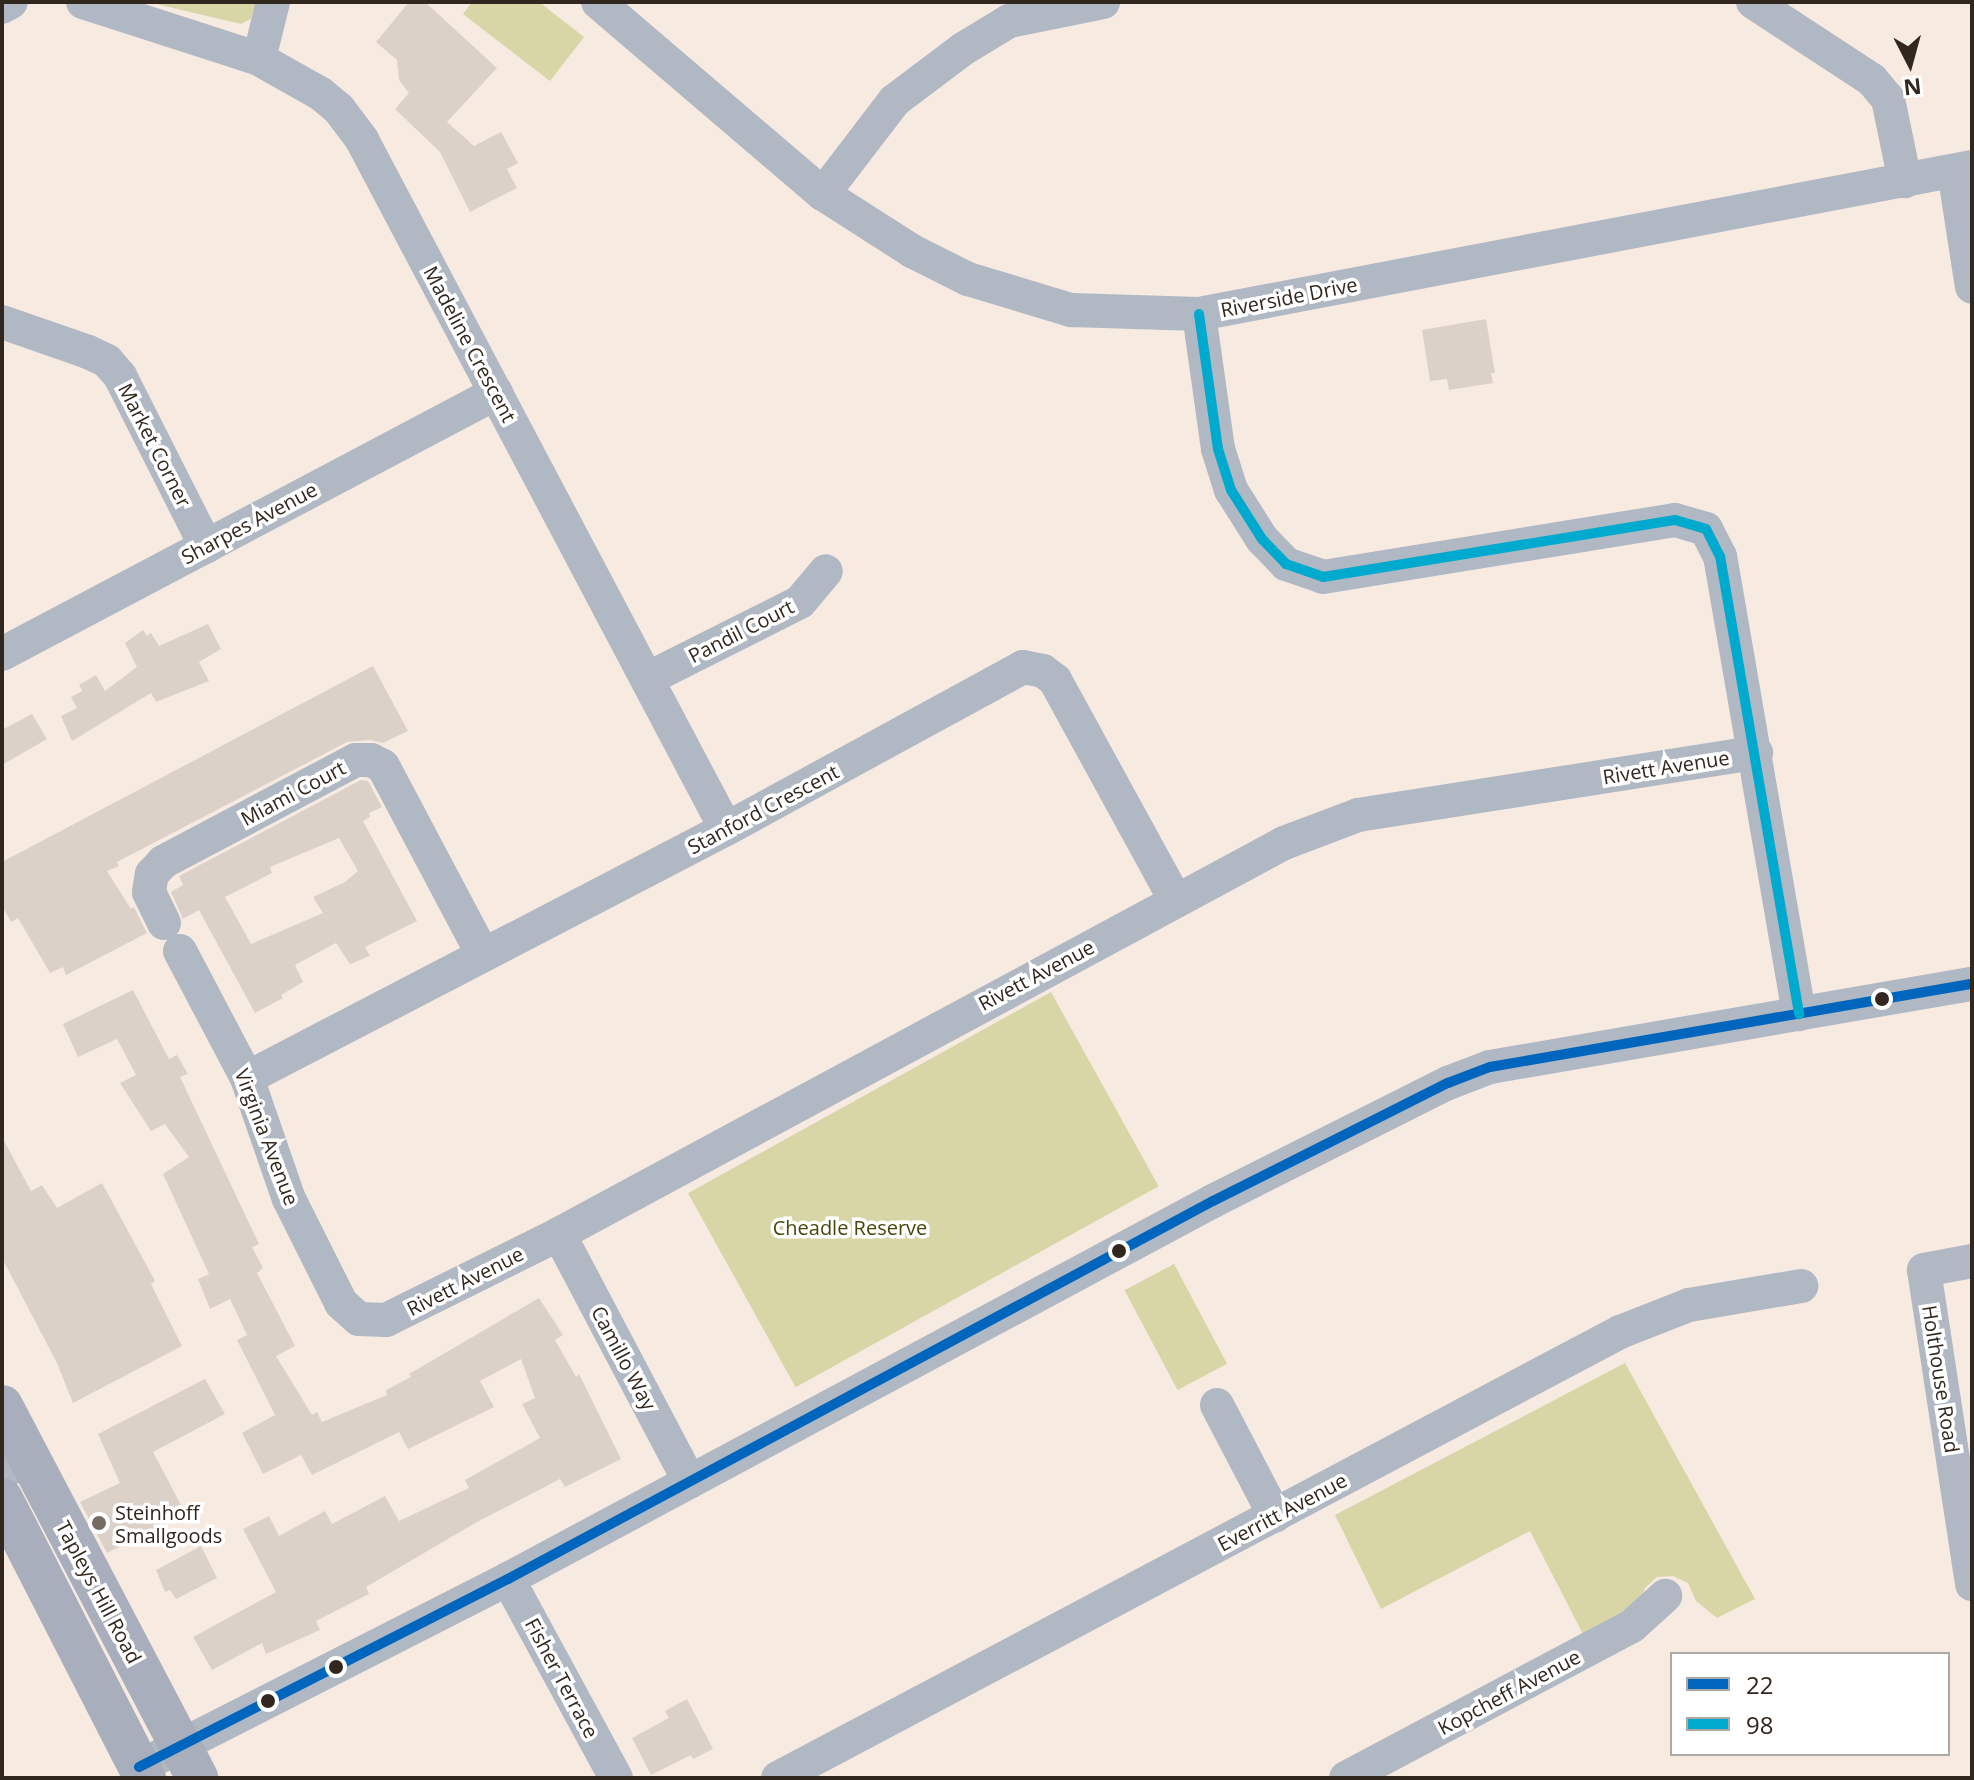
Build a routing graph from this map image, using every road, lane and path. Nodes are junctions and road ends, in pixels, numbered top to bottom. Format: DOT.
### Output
graph roads {
  1 [pos="11,2"];
  2 [pos="83,2"];
  3 [pos="273,2"];
  4 [pos="598,2"];
  5 [pos="1103,2"];
  6 [pos="1753,2"];
  7 [pos="1064,6"];
  8 [pos="2,7"];
  9 [pos="259,59"];
  10 [pos="1963,169"];
  11 [pos="1905,181"];
  12 [pos="823,194"];
  13 [pos="1972,287"];
  14 [pos="1199,314"];
  15 [pos="2,322"];
  16 [pos="496,393"];
  17 [pos="206,546"];
  18 [pos="826,571"];
  19 [pos="2,654"];
  20 [pos="647,679"];
  21 [pos="1756,753"];
  22 [pos="726,829"];
  23 [pos="1175,899"];
  24 [pos="172,937"];
  25 [pos="483,955"];
  26 [pos="1972,984"];
  27 [pos="1799,1014"];
  28 [pos="247,1078"];
  29 [pos="559,1234"];
  30 [pos="1972,1261"];
  31 [pos="1801,1286"];
  32 [pos="359,1319"];
  33 [pos="1217,1405"];
  34 [pos="2,1406"];
  35 [pos="16,1465"];
  36 [pos="690,1482"];
  37 [pos="2,1499"];
  38 [pos="1275,1516"];
  39 [pos="508,1579"];
  40 [pos="1972,1584"];
  41 [pos="1665,1596"];
  42 [pos="189,1762"];
  43 [pos="142,1773"];
  44 [pos="616,1778"];
  45 [pos="778,1778"];
  46 [pos="1346,1778"];
  1 -- 8 [label="street"];
  2 -- 9 [label="street, Madeline Crescent"];
  3 -- 9 [label="street"];
  4 -- 12 [label="street, Riverside Drive"];
  5 -- 7 [label="street"];
  6 -- 11 [label="street"];
  7 -- 12 [label="street"];
  9 -- 16 [label="street, Madeline Crescent"];
  10 -- 11 [label="street, Riverside Drive"];
  10 -- 13 [label="street"];
  11 -- 14 [label="street, Riverside Drive"];
  12 -- 14 [label="street, Riverside Drive"];
  14 -- 21 [label="street"];
  15 -- 17 [label="street, Market Corner"];
  16 -- 17 [label="street, Sharpes Avenue"];
  16 -- 20 [label="street, Madeline Crescent"];
  17 -- 19 [label="street, Sharpes Avenue"];
  18 -- 20 [label="street, Pandil Court"];
  20 -- 22 [label="street, Madeline Crescent"];
  21 -- 23 [label="street, Rivett Avenue"];
  21 -- 27 [label="street"];
  22 -- 23 [label="street, Stanford Crescent"];
  22 -- 25 [label="street, Stanford Crescent"];
  23 -- 29 [label="street, Rivett Avenue"];
  24 -- 25 [label="street, Miami Court"];
  24 -- 28 [label="street, Virginia Avenue"];
  25 -- 28 [label="street, Stanford Crescent"];
  26 -- 27 [label="street"];
  27 -- 36 [label="street"];
  28 -- 32 [label="street, Virginia Avenue"];
  29 -- 32 [label="street, Rivett Avenue"];
  29 -- 36 [label="street, Camillo Way"];
  30 -- 40 [label="street, Holthouse Road"];
  31 -- 38 [label="street, Everritt Avenue"];
  33 -- 38 [label="street"];
  34 -- 35 [label="main road, Tapleys Hill Road"];
  35 -- 42 [label="main road, Tapleys Hill Road"];
  36 -- 39 [label="street"];
  37 -- 43 [label="main road"];
  38 -- 45 [label="street, Everritt Avenue"];
  39 -- 42 [label="street"];
  39 -- 44 [label="street, Fisher Terrace"];
  41 -- 46 [label="street, Kopcheff Avenue"];
  42 -- 43 [label="street"];
}
